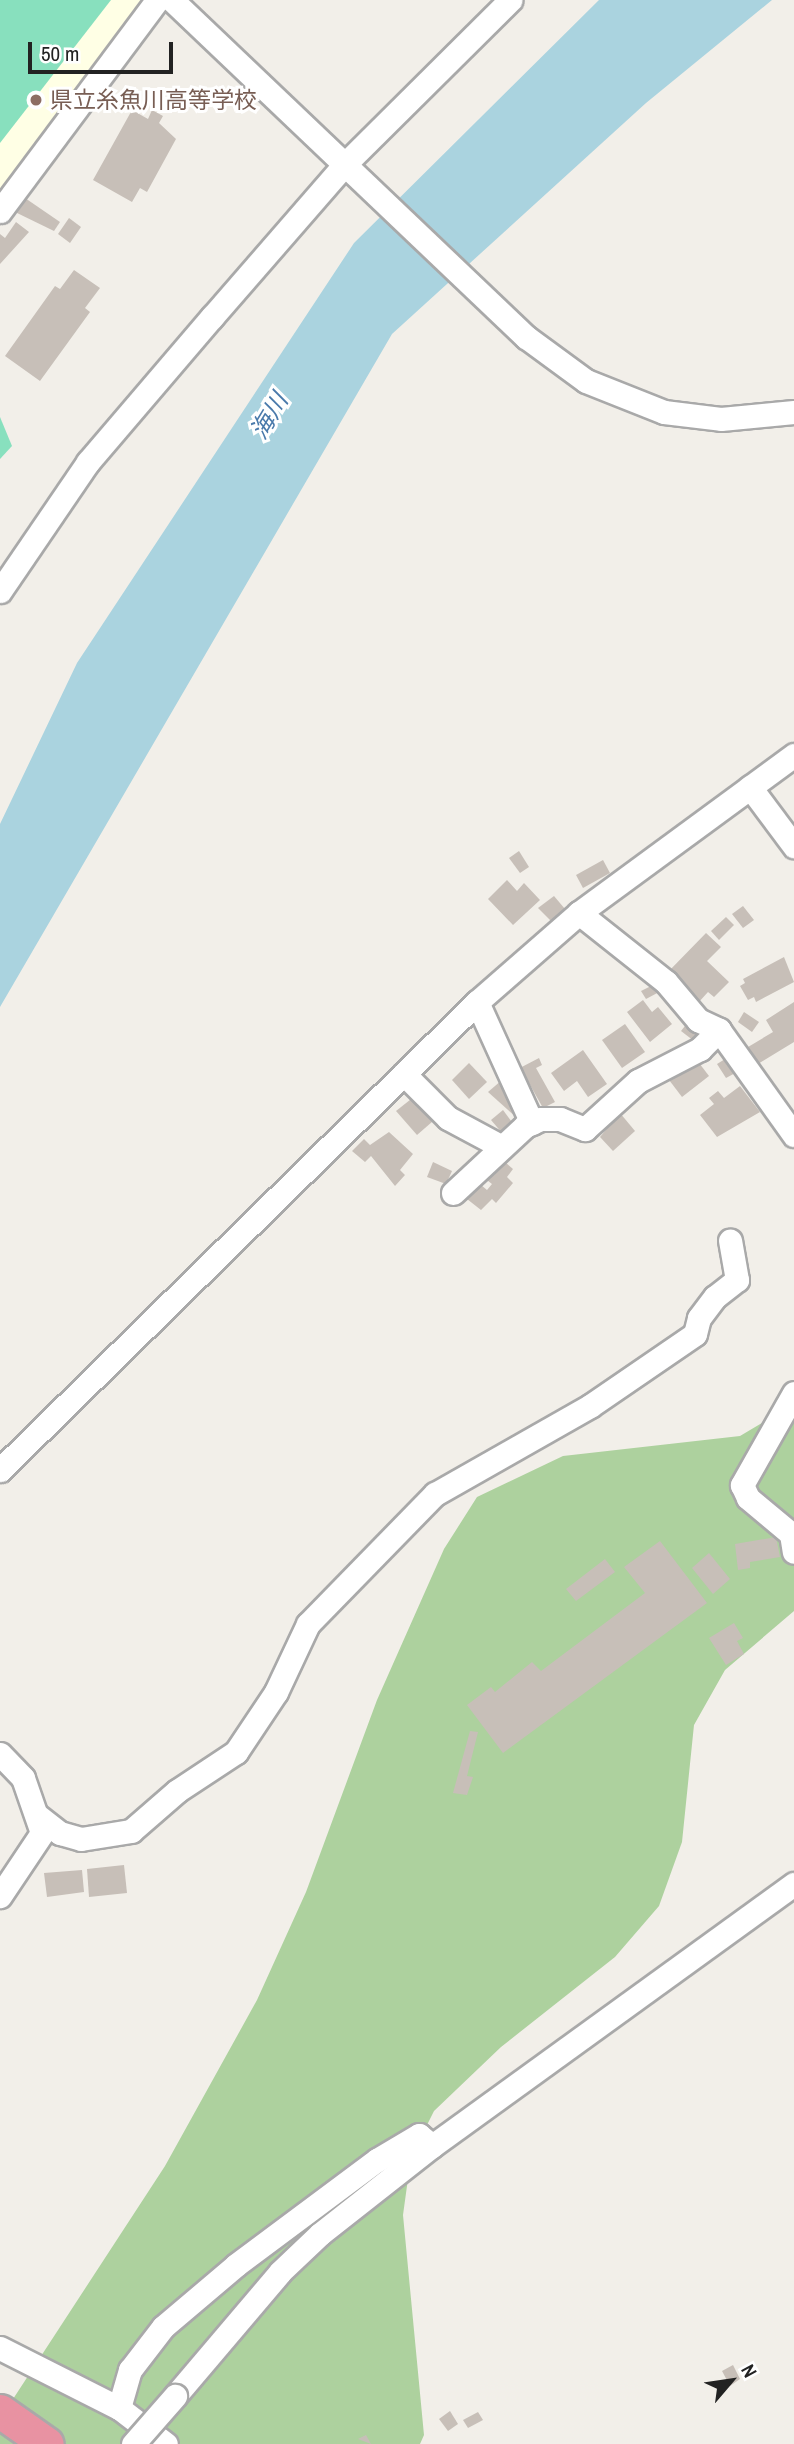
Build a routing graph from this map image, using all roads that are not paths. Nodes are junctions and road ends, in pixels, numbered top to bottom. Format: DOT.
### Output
graph roads {
  1 [pos="157,0"];
  2 [pos="172,0"];
  3 [pos="510,0"];
  4 [pos="345,164"];
  5 [pos="0,211"];
  6 [pos="794,412"];
  7 [pos="0,591"];
  8 [pos="794,755"];
  9 [pos="750,787"];
  10 [pos="794,846"];
  11 [pos="579,914"];
  12 [pos="477,1002"];
  13 [pos="719,1030"];
  14 [pos="404,1074"];
  15 [pos="787,1110"];
  16 [pos="532,1123"];
  17 [pos="794,1135"];
  18 [pos="500,1146"];
  19 [pos="453,1193"];
  20 [pos="730,1241"];
  21 [pos="794,1393"];
  22 [pos="0,1470"];
  23 [pos="794,1552"];
  24 [pos="0,1754"];
  25 [pos="38,1816"];
  26 [pos="794,1884"];
  27 [pos="0,1896"];
  28 [pos="432,2146"];
  29 [pos="0,2348"];
  30 [pos="119,2408"];
  31 [pos="0,2411"];
  32 [pos="47,2444"];
  33 [pos="133,2444"];
  34 [pos="166,2444"];
  1 -- 5 [label="street"];
  2 -- 4 [label="street"];
  3 -- 4 [label="street"];
  4 -- 6 [label="street"];
  4 -- 7 [label="street"];
  8 -- 9 [label="street"];
  9 -- 10 [label="street"];
  9 -- 11 [label="street"];
  11 -- 12 [label="street"];
  11 -- 13 [label="street"];
  12 -- 14 [label="street"];
  12 -- 16 [label="street"];
  13 -- 15 [label="street"];
  13 -- 16 [label="street"];
  14 -- 18 [label="street"];
  14 -- 22 [label="street"];
  15 -- 17 [label="street"];
  16 -- 18 [label="street"];
  18 -- 19 [label="street"];
  20 -- 25 [label="street"];
  21 -- 23 [label="street"];
  24 -- 25 [label="street"];
  25 -- 27 [label="street"];
  26 -- 28 [label="street"];
  28 -- 30 [label="street"];
  28 -- 33 [label="street, bridge"];
  29 -- 30 [label="street"];
  30 -- 34 [label="street"];
  31 -- 32 [label="highway"];
}
